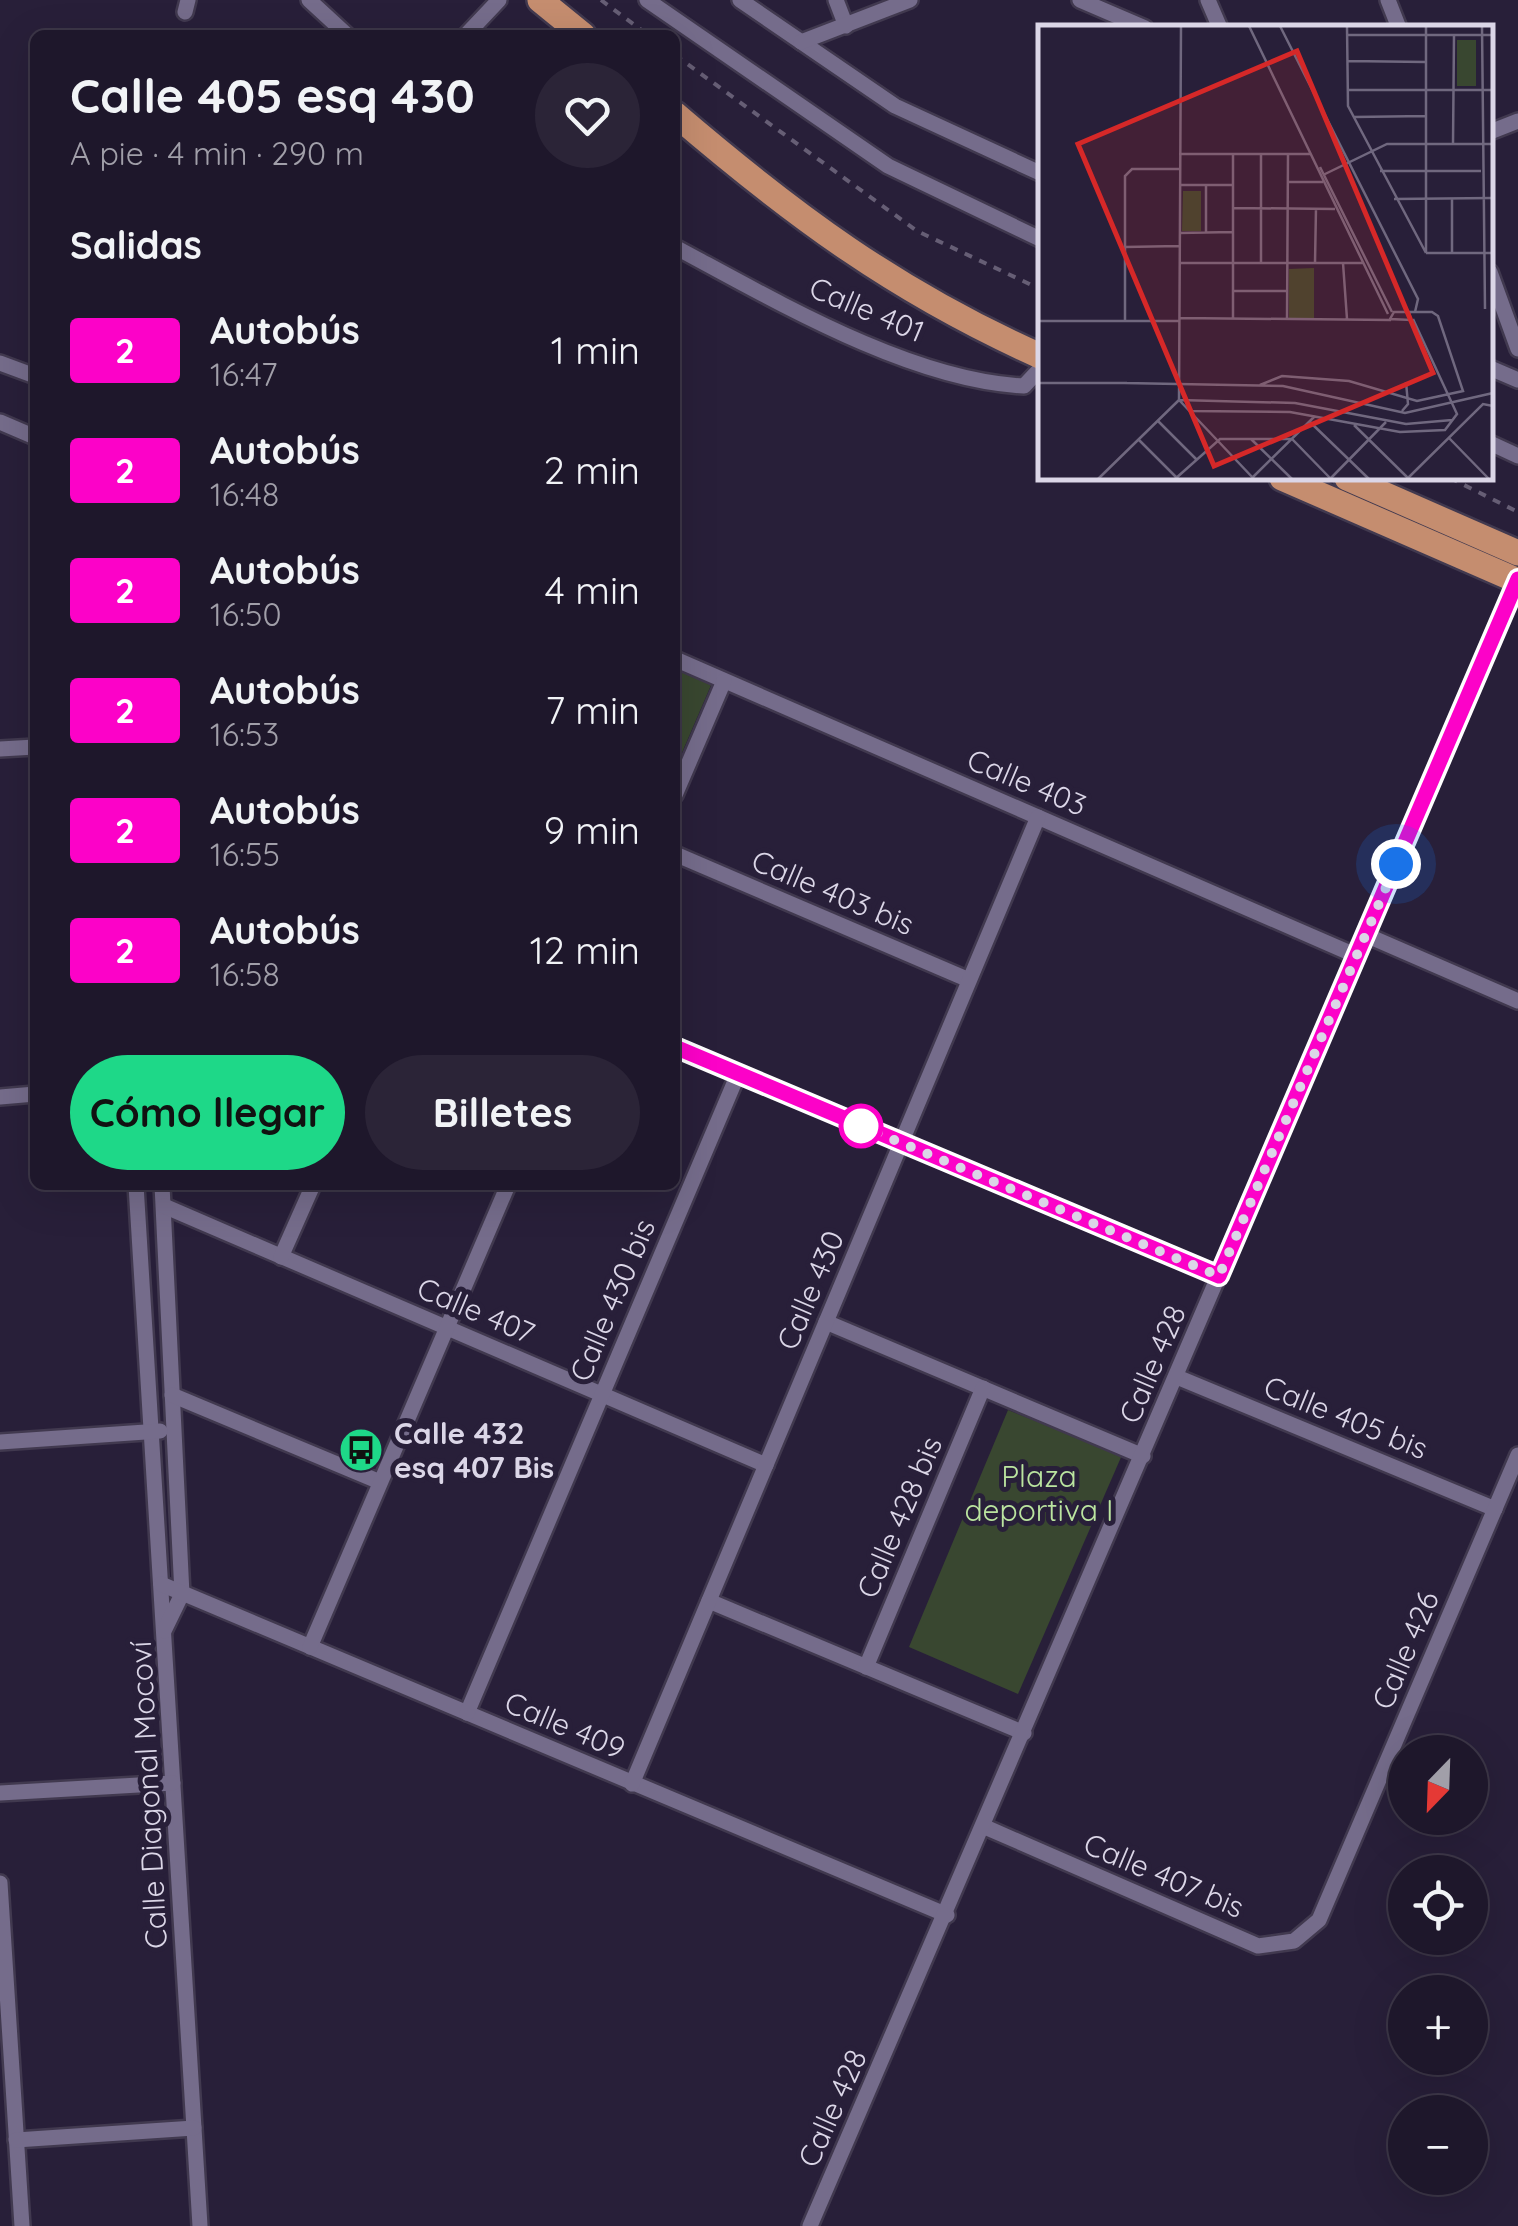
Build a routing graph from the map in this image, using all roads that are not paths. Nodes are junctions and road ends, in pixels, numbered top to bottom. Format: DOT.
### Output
graph roads {
  1 [pos="309,0"];
  2 [pos="500,0"];
  3 [pos="540,0"];
  4 [pos="647,0"];
  5 [pos="740,0"];
  6 [pos="836,0"];
  7 [pos="910,0"];
  8 [pos="1080,0"];
  9 [pos="1208,0"];
  10 [pos="1388,0"];
  11 [pos="1139,25"];
  12 [pos="1219,25"];
  13 [pos="1398,25"];
  14 [pos="846,26"];
  15 [pos="341,30"];
  16 [pos="471,30"];
  17 [pos="577,30"];
  18 [pos="800,42"];
  19 [pos="680,118"];
  20 [pos="1518,121"];
  21 [pos="1493,131"];
  22 [pos="1038,172"];
  23 [pos="1038,238"];
  24 [pos="680,250"];
  25 [pos="1493,280"];
  26 [pos="1518,349"];
  27 [pos="1038,355"];
  28 [pos="0,363"];
  29 [pos="1493,369"];
  30 [pos="1038,370"];
  31 [pos="30,374"];
  32 [pos="1518,380"];
  33 [pos="0,422"];
  34 [pos="30,435"];
  35 [pos="1493,445"];
  36 [pos="1518,456"];
  37 [pos="1287,480"];
  38 [pos="1352,480"];
  39 [pos="1518,554"];
  40 [pos="1518,580"];
  41 [pos="680,662"];
  42 [pos="724,681"];
  43 [pos="30,747"];
  44 [pos="0,748"];
  45 [pos="680,783"];
  46 [pos="1038,817"];
  47 [pos="680,856"];
  48 [pos="1366,935"];
  49 [pos="1357,956"];
  50 [pos="970,980"];
  51 [pos="1518,1001"];
  52 [pos="680,1049"];
  53 [pos="738,1074"];
  54 [pos="30,1094"];
  55 [pos="0,1097"];
  56 [pos="901,1142"];
  57 [pos="136,1190"];
  58 [pos="162,1190"];
  59 [pos="311,1190"];
  60 [pos="506,1190"];
  61 [pos="164,1206"];
  62 [pos="281,1257"];
  63 [pos="1219,1276"];
  64 [pos="826,1322"];
  65 [pos="446,1328"];
  66 [pos="1176,1377"];
  67 [pos="982,1388"];
  68 [pos="602,1394"];
  69 [pos="172,1396"];
  70 [pos="174,1430"];
  71 [pos="152,1432"];
  72 [pos="0,1442"];
  73 [pos="1518,1455"];
  74 [pos="1143,1456"];
  75 [pos="766,1465"];
  76 [pos="380,1482"];
  77 [pos="1496,1509"];
  78 [pos="161,1584"];
  79 [pos="182,1594"];
  80 [pos="709,1601"];
  81 [pos="164,1630"];
  82 [pos="310,1647"];
  83 [pos="866,1667"];
  84 [pos="466,1713"];
  85 [pos="1024,1733"];
  86 [pos="173,1783"];
  87 [pos="632,1784"];
  88 [pos="0,1793"];
  89 [pos="984,1827"];
  90 [pos="0,1883"];
  91 [pos="947,1915"];
  92 [pos="1320,1920"];
  93 [pos="194,2128"];
  94 [pos="16,2140"];
  95 [pos="22,2226"];
  96 [pos="200,2226"];
  97 [pos="810,2226"];
  1 -- 15 [label="street"];
  2 -- 16 [label="street"];
  3 -- 17 [label="main road"];
  4 -- 23 [label="street"];
  5 -- 18 [label="street"];
  6 -- 14 [label="street"];
  7 -- 14 [label="street"];
  8 -- 11 [label="street"];
  9 -- 12 [label="street"];
  10 -- 13 [label="street"];
  14 -- 18 [label="street"];
  18 -- 22 [label="street"];
  19 -- 27 [label="main road"];
  20 -- 21 [label="street"];
  24 -- 30 [label="street, Calle 401"];
  25 -- 26 [label="street"];
  28 -- 31 [label="street"];
  29 -- 32 [label="street"];
  33 -- 34 [label="street"];
  35 -- 36 [label="street"];
  37 -- 40 [label="main road"];
  38 -- 39 [label="main road"];
  40 -- 48 [label="street, Calle 428"];
  41 -- 42 [label="street, Calle 403"];
  42 -- 45 [label="street"];
  42 -- 46 [label="street, Calle 403"];
  43 -- 44 [label="street"];
  46 -- 49 [label="street, Calle 403"];
  46 -- 50 [label="street, Calle 430"];
  47 -- 50 [label="street, Calle 403 bis"];
  48 -- 49 [label="street, Calle 428"];
  48 -- 51 [label="street"];
  49 -- 63 [label="street, Calle 428"];
  50 -- 56 [label="street, Calle 430"];
  52 -- 53 [label="street"];
  53 -- 56 [label="street"];
  53 -- 68 [label="street, Calle 430 bis"];
  54 -- 55 [label="street"];
  56 -- 63 [label="street"];
  56 -- 64 [label="street, Calle 430"];
  57 -- 71 [label="street"];
  58 -- 61 [label="street, Calle Diagonal Mocoví"];
  59 -- 62 [label="street"];
  60 -- 65 [label="street"];
  61 -- 62 [label="street, Calle 407"];
  61 -- 69 [label="street, Calle Diagonal Mocoví"];
  62 -- 65 [label="street, Calle 407"];
  63 -- 66 [label="street, Calle 428"];
  64 -- 67 [label="street"];
  64 -- 75 [label="street, Calle 430"];
  65 -- 68 [label="street, Calle 407"];
  65 -- 76 [label="street"];
  66 -- 74 [label="street, Calle 428"];
  66 -- 77 [label="street, Calle 405 bis"];
  67 -- 74 [label="street"];
  67 -- 83 [label="street, Calle 428 bis"];
  68 -- 75 [label="street, Calle 407"];
  68 -- 84 [label="street, Calle 430 bis"];
  69 -- 70 [label="street, Calle Diagonal Mocoví"];
  69 -- 76 [label="street"];
  70 -- 71 [label="street"];
  70 -- 79 [label="street, Calle Diagonal Mocoví"];
  71 -- 72 [label="street"];
  71 -- 78 [label="street"];
  73 -- 77 [label="street, Calle 426"];
  74 -- 85 [label="street, Calle 428"];
  75 -- 80 [label="street, Calle 430"];
  76 -- 82 [label="street"];
  77 -- 92 [label="street, Calle 426"];
  78 -- 79 [label="street, Calle 409"];
  78 -- 81 [label="street"];
  79 -- 81 [label="street, Calle Diagonal Mocoví"];
  79 -- 82 [label="street, Calle 409"];
  80 -- 83 [label="street"];
  80 -- 87 [label="street, Calle 430"];
  81 -- 86 [label="street, Calle Diagonal Mocoví"];
  82 -- 84 [label="street, Calle 409"];
  83 -- 85 [label="street"];
  84 -- 87 [label="street, Calle 409"];
  85 -- 89 [label="street, Calle 428"];
  86 -- 88 [label="street"];
  86 -- 93 [label="street, Calle Diagonal Mocoví"];
  87 -- 91 [label="street, Calle 409"];
  89 -- 91 [label="street, Calle 428"];
  89 -- 92 [label="street, Calle 407 bis"];
  90 -- 94 [label="street"];
  91 -- 97 [label="street, Calle 428"];
  93 -- 94 [label="street"];
  93 -- 96 [label="street, Calle Diagonal Mocoví"];
  94 -- 95 [label="street"];
}
